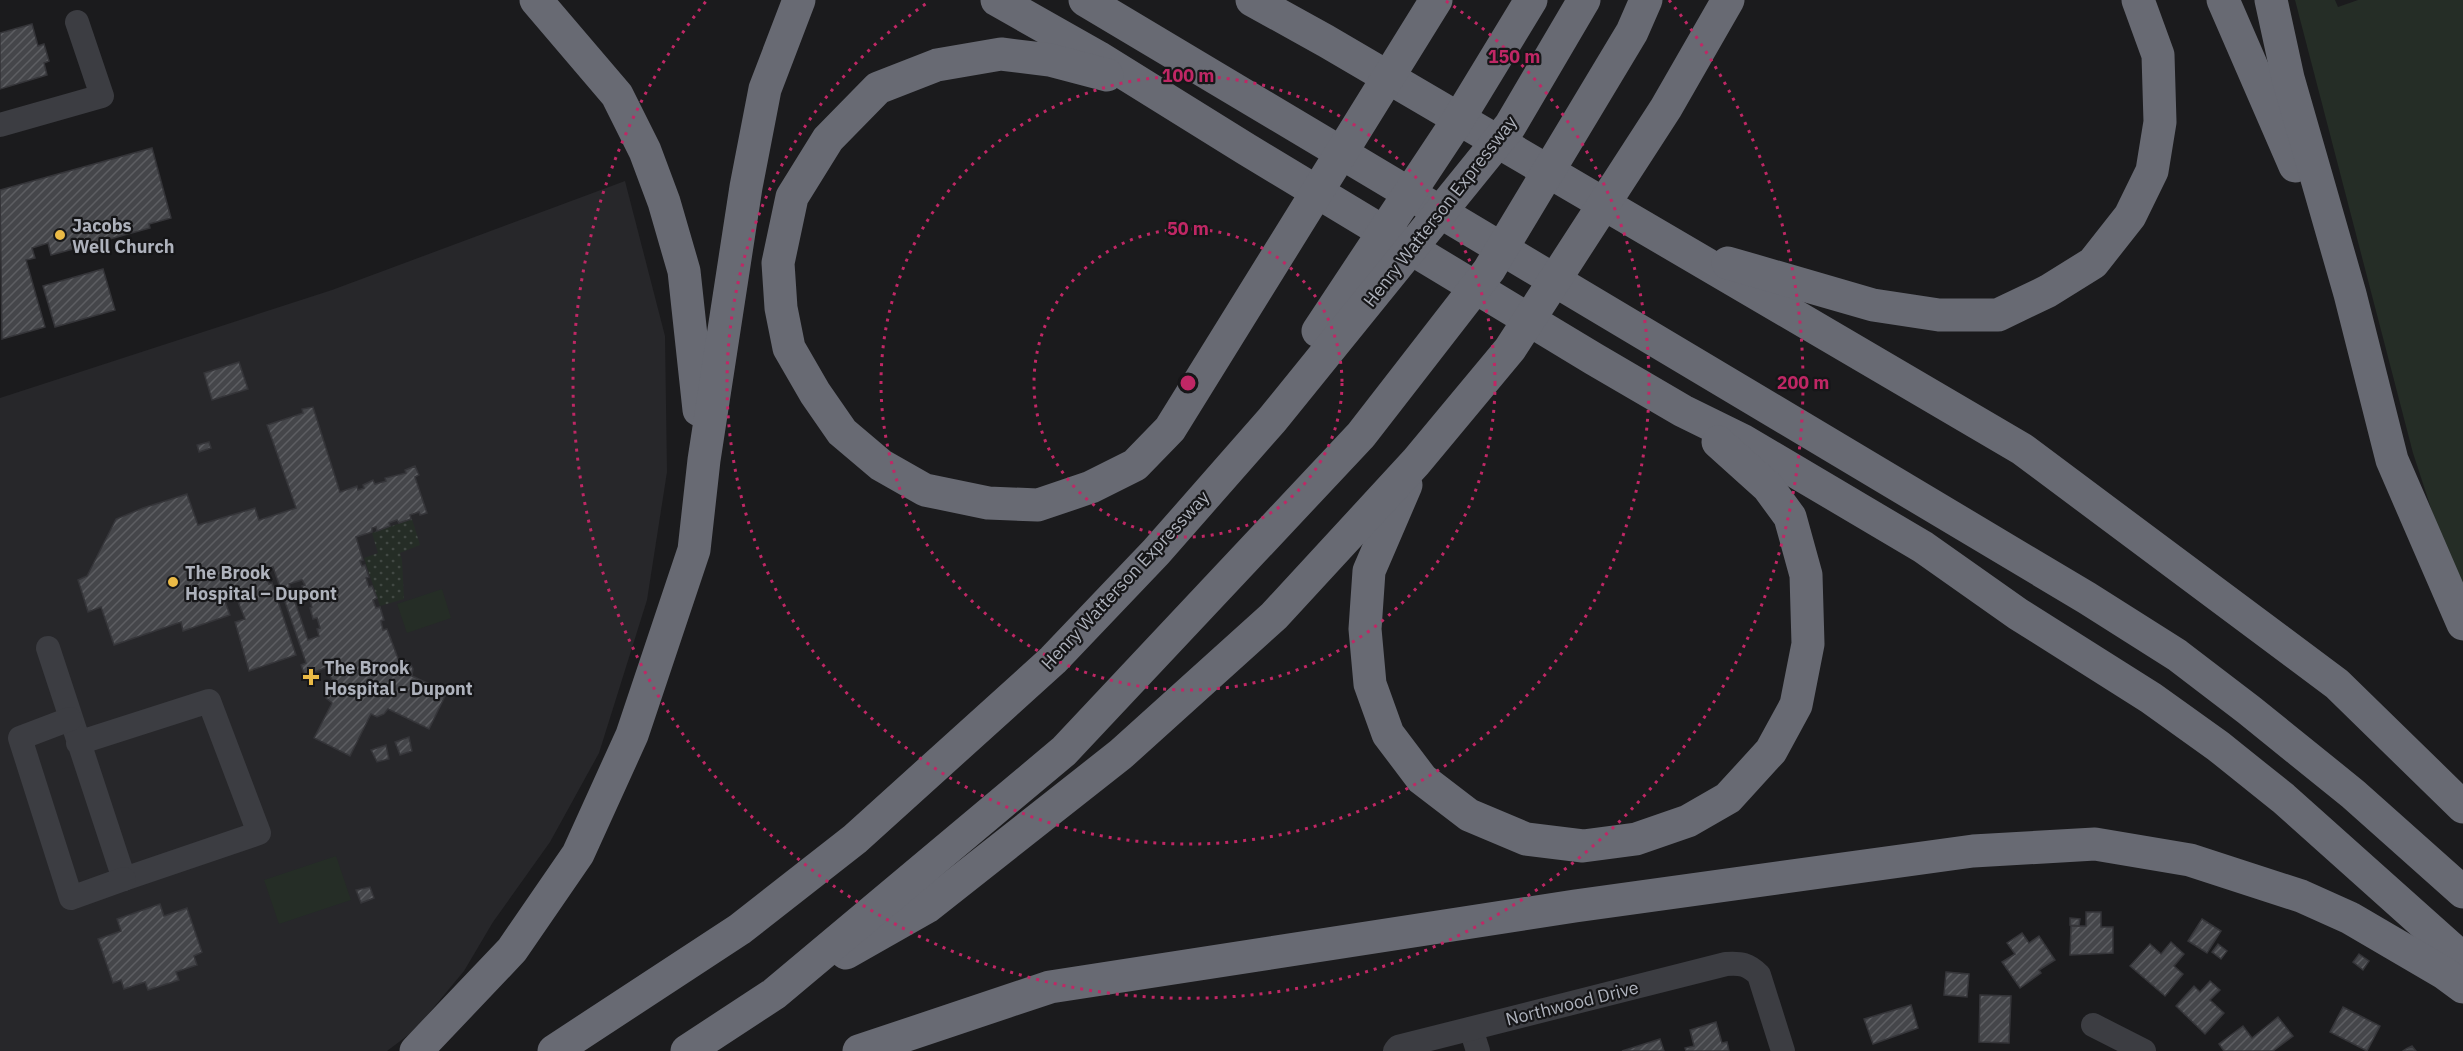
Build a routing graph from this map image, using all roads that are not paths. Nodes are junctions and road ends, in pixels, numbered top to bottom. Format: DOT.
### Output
graph roads {
  1 [pos="536,0"];
  2 [pos="799,0"];
  3 [pos="997,0"];
  4 [pos="1085,0"];
  5 [pos="1252,0"];
  6 [pos="1436,0"];
  7 [pos="1531,0"];
  8 [pos="1584,0"];
  9 [pos="1647,0"];
  10 [pos="2138,0"];
  11 [pos="2223,0"];
  12 [pos="2271,0"];
  13 [pos="1728,1"];
  14 [pos="77,22"];
  15 [pos="1141,84"];
  16 [pos="0,125"];
  17 [pos="1682,250"];
  18 [pos="2350,294"];
  19 [pos="1683,411"];
  20 [pos="704,460"];
  21 [pos="1416,462"];
  22 [pos="2463,624"];
  23 [pos="48,648"];
  24 [pos="70,719"];
  25 [pos="78,743"];
  26 [pos="2463,807"];
  27 [pos="124,879"];
  28 [pos="2463,892"];
  29 [pos="2463,959"];
  30 [pos="2463,987"];
  31 [pos="774,994"];
  32 [pos="2093,1025"];
  33 [pos="1475,1040"];
  34 [pos="416,1051"];
  35 [pos="542,1051"];
  36 [pos="554,1051"];
  37 [pos="687,1051"];
  38 [pos="859,1051"];
  39 [pos="1395,1051"];
  40 [pos="1783,1051"];
  41 [pos="2144,1051"];
  1 -- 20 [label="highway"];
  2 -- 20 [label="highway"];
  3 -- 15 [label="highway"];
  4 -- 28 [label="highway"];
  5 -- 17 [label="highway"];
  6 -- 15 [label="highway"];
  7 -- 35 [label="highway"];
  8 -- 36 [label="highway, Henry Watterson Expressway"];
  9 -- 31 [label="highway"];
  10 -- 17 [label="highway"];
  11 -- 18 [label="highway"];
  12 -- 18 [label="highway"];
  13 -- 21 [label="highway"];
  14 -- 16 [label="street"];
  15 -- 19 [label="highway"];
  17 -- 26 [label="highway"];
  18 -- 22 [label="highway"];
  19 -- 21 [label="highway"];
  19 -- 29 [label="highway"];
  20 -- 34 [label="highway"];
  21 -- 31 [label="highway"];
  23 -- 24 [label="street"];
  24 -- 25 [label="street"];
  24 -- 27 [label="street"];
  25 -- 27 [label="street"];
  25 -- 27 [label="street"];
  30 -- 38 [label="highway"];
  31 -- 37 [label="highway"];
  32 -- 41 [label="street"];
  33 -- 39 [label="street, Northwood Drive"];
  33 -- 40 [label="street, Northwood Drive"];
}
